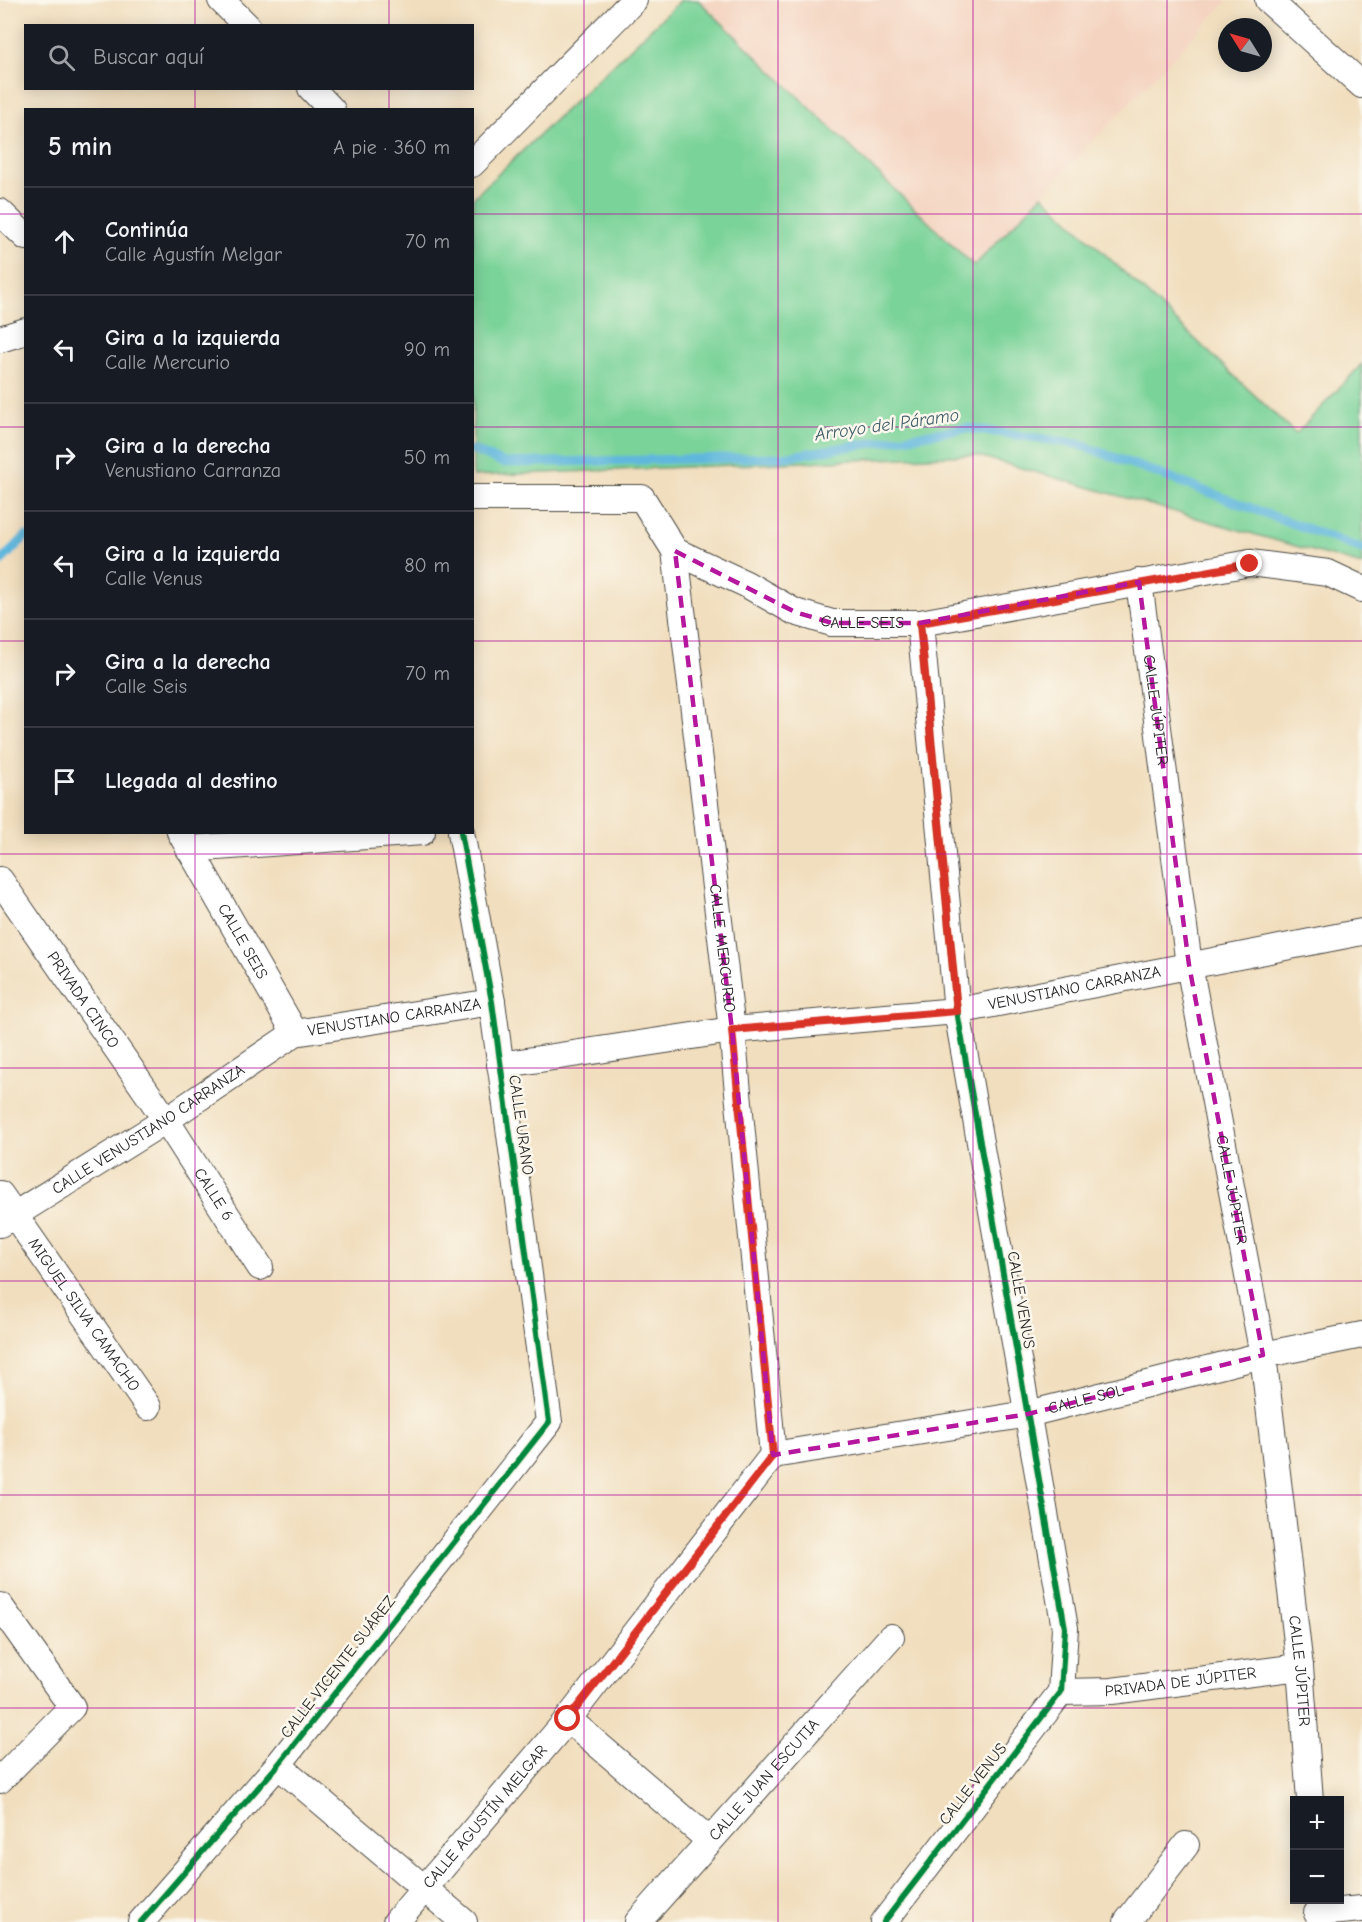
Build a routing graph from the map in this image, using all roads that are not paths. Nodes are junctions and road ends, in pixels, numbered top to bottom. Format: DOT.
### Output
graph roads {
  1 [pos="221,0"];
  2 [pos="633,0"];
  3 [pos="1269,0"];
  4 [pos="245,24"];
  5 [pos="1362,86"];
  6 [pos="313,90"];
  7 [pos="330,108"];
  8 [pos="474,162"];
  9 [pos="0,212"];
  10 [pos="24,235"];
  11 [pos="24,332"];
  12 [pos="0,339"];
  13 [pos="474,498"];
  14 [pos="675,551"];
  15 [pos="1139,582"];
  16 [pos="1362,589"];
  17 [pos="920,623"];
  18 [pos="370,834"];
  19 [pos="461,834"];
  20 [pos="188,841"];
  21 [pos="0,880"];
  22 [pos="1362,933"];
  23 [pos="1189,965"];
  24 [pos="492,1002"];
  25 [pos="957,1011"];
  26 [pos="732,1030"];
  27 [pos="295,1033"];
  28 [pos="500,1065"];
  29 [pos="166,1120"];
  30 [pos="5,1211"];
  31 [pos="260,1267"];
  32 [pos="1362,1335"];
  33 [pos="1263,1355"];
  34 [pos="148,1407"];
  35 [pos="1028,1414"];
  36 [pos="549,1422"];
  37 [pos="773,1455"];
  38 [pos="0,1606"];
  39 [pos="891,1637"];
  40 [pos="1300,1667"];
  41 [pos="1062,1692"];
  42 [pos="568,1719"];
  43 [pos="278,1765"];
  44 [pos="0,1780"];
  45 [pos="1310,1796"];
  46 [pos="709,1840"];
  47 [pos="1186,1845"];
  48 [pos="424,1888"];
  49 [pos="1362,1909"];
  50 [pos="1318,1912"];
  51 [pos="141,1922"];
  52 [pos="396,1922"];
  53 [pos="464,1922"];
  54 [pos="638,1922"];
  55 [pos="884,1922"];
  56 [pos="1127,1922"];
  1 -- 4 [label="street"];
  2 -- 8 [label="street"];
  3 -- 5 [label="street"];
  6 -- 7 [label="street"];
  9 -- 10 [label="street"];
  11 -- 12 [label="street"];
  13 -- 14 [label="street"];
  14 -- 17 [label="street, CALLE SEIS"];
  14 -- 26 [label="street, CALLE MERCURIO"];
  15 -- 16 [label="street, CALLE SEIS"];
  15 -- 17 [label="street, CALLE SEIS"];
  15 -- 23 [label="street, CALLE JÚPITER"];
  17 -- 25 [label="street, CALLE VENUS"];
  18 -- 20 [label="street"];
  19 -- 24 [label="street, CALLE URANO"];
  20 -- 27 [label="street, CALLE SEIS"];
  21 -- 29 [label="street, PRIVADA CINCO"];
  22 -- 23 [label="street, VENUSTIANO CARRANZA"];
  23 -- 25 [label="street, VENUSTIANO CARRANZA"];
  23 -- 33 [label="street, CALLE JÚPITER"];
  24 -- 27 [label="street, VENUSTIANO CARRANZA"];
  24 -- 28 [label="street, CALLE URANO"];
  25 -- 26 [label="street, VENUSTIANO CARRANZA"];
  25 -- 35 [label="street, CALLE VENUS"];
  26 -- 28 [label="street, VENUSTIANO CARRANZA"];
  26 -- 37 [label="street, CALLE MERCURIO"];
  27 -- 29 [label="street, CALLE VENUSTIANO CARRANZA"];
  28 -- 36 [label="street, CALLE URANO"];
  29 -- 30 [label="street, CALLE VENUSTIANO CARRANZA"];
  29 -- 31 [label="street, CALLE 6"];
  30 -- 34 [label="street, MIGUEL SILVA CAMACHO"];
  32 -- 33 [label="street, CALLE SOL"];
  33 -- 35 [label="street, CALLE SOL"];
  33 -- 40 [label="street, CALLE JÚPITER"];
  35 -- 37 [label="street, CALLE SOL"];
  35 -- 41 [label="street, CALLE VENUS"];
  36 -- 43 [label="street, CALLE VICENTE SUÁREZ"];
  37 -- 42 [label="street, CALLE AGUSTÍN MELGAR"];
  38 -- 44 [label="street"];
  39 -- 46 [label="street, CALLE JUAN ESCUTIA"];
  40 -- 41 [label="street, PRIVADA DE JÚPITER"];
  40 -- 45 [label="street, CALLE JÚPITER"];
  41 -- 55 [label="street, CALLE VENUS"];
  42 -- 46 [label="street"];
  42 -- 48 [label="street, CALLE AGUSTÍN MELGAR"];
  43 -- 48 [label="street"];
  43 -- 51 [label="street, CALLE VICENTE SUÁREZ"];
  46 -- 54 [label="street, CALLE JUAN ESCUTIA"];
  47 -- 56 [label="street"];
  48 -- 52 [label="street, CALLE AGUSTÍN MELGAR"];
  48 -- 53 [label="street"];
  49 -- 50 [label="street"];
}
